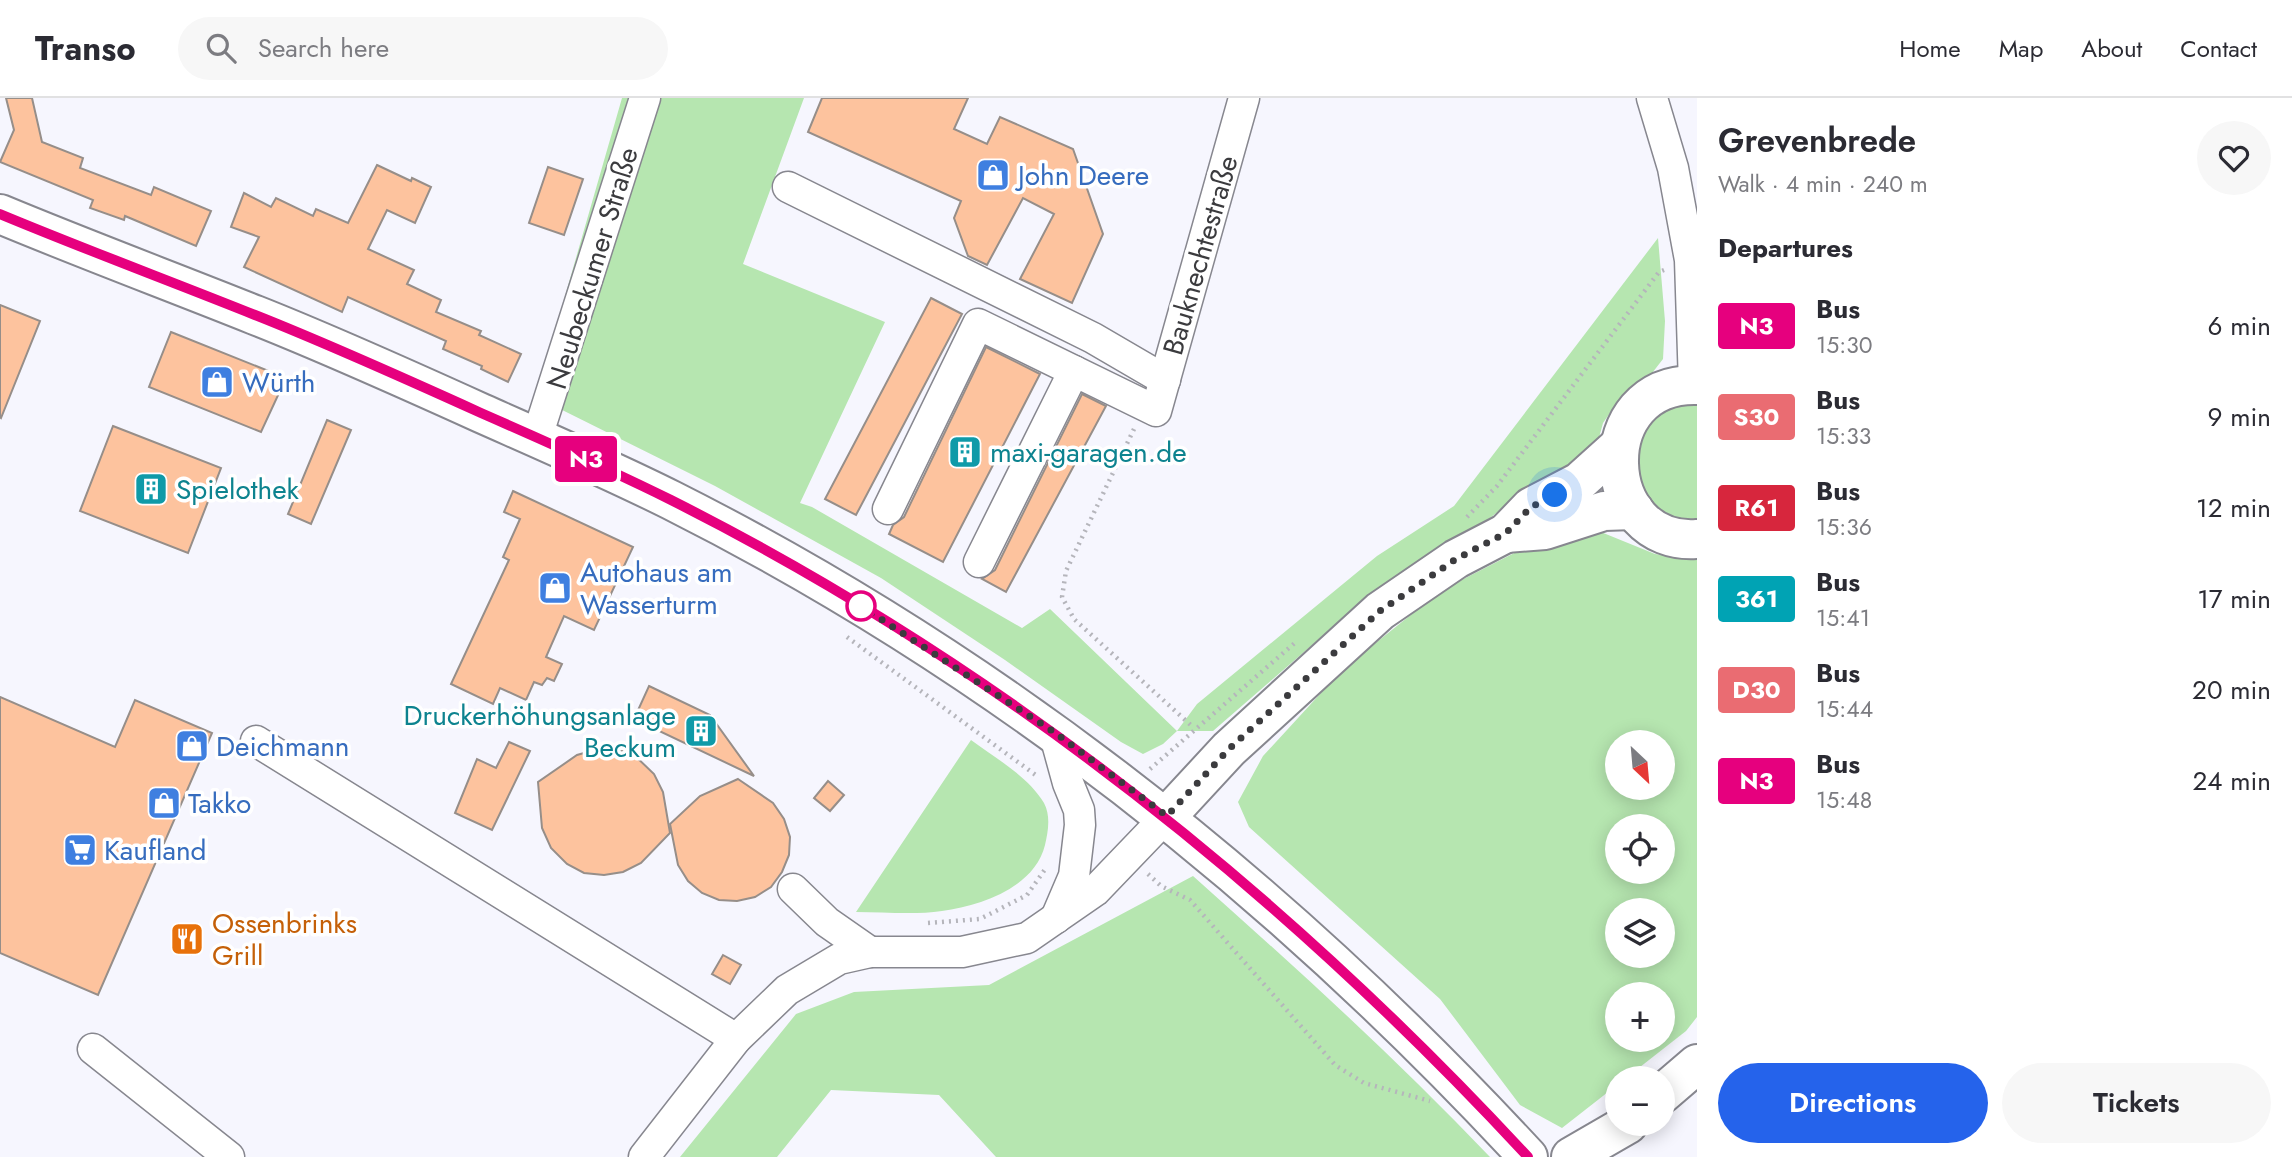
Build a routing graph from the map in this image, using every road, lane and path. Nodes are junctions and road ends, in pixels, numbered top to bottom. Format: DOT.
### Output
graph roads {
  1 [pos="645,98"];
  2 [pos="1244,98"];
  3 [pos="1652,98"];
  4 [pos="788,187"];
  5 [pos="0,214"];
  6 [pos="1690,260"];
  7 [pos="1074,371"];
  8 [pos="1165,380"];
  9 [pos="1695,385"];
  10 [pos="1156,411"];
  11 [pos="537,437"];
  12 [pos="1619,446"];
  13 [pos="888,509"];
  14 [pos="1634,510"];
  15 [pos="1464,520"];
  16 [pos="1506,533"];
  17 [pos="1697,539"];
  18 [pos="979,562"];
  19 [pos="843,634"];
  20 [pos="1300,639"];
  21 [pos="1194,728"];
  22 [pos="1054,732"];
  23 [pos="256,741"];
  24 [pos="1042,783"];
  25 [pos="1131,788"];
  26 [pos="1167,816"];
  27 [pos="1128,858"];
  28 [pos="793,889"];
  29 [pos="1056,918"];
  30 [pos="870,952"];
  31 [pos="736,1038"];
  32 [pos="93,1049"];
  33 [pos="1697,1064"];
  34 [pos="1675,1083"];
  35 [pos="1440,1107"];
  36 [pos="1607,1136"];
  37 [pos="229,1157"];
  38 [pos="644,1157"];
  39 [pos="1528,1157"];
  40 [pos="1571,1157"];
  1 -- 11 [label="street, Neubeckumer Straße"];
  2 -- 8 [label="street, Bauknechtestraße"];
  3 -- 6 [label="street"];
  4 -- 8 [label="street"];
  5 -- 11 [label="main road"];
  6 -- 9 [label="street"];
  6 -- 15 [label="path"];
  7 -- 10 [label="street"];
  7 -- 13 [label="street"];
  7 -- 18 [label="street"];
  8 -- 10 [label="street, Bauknechtestraße"];
  9 -- 12 [label="main road"];
  10 -- 21 [label="path"];
  11 -- 22 [label="main road"];
  12 -- 14 [label="main road"];
  12 -- 16 [label="main road"];
  14 -- 16 [label="main road"];
  14 -- 17 [label="main road"];
  16 -- 26 [label="main road"];
  19 -- 24 [label="path"];
  20 -- 21 [label="path"];
  21 -- 25 [label="path"];
  22 -- 25 [label="main road"];
  22 -- 29 [label="street"];
  23 -- 31 [label="street"];
  25 -- 26 [label="main road"];
  26 -- 27 [label="street"];
  26 -- 39 [label="main road"];
  27 -- 29 [label="street"];
  27 -- 35 [label="path"];
  28 -- 30 [label="street"];
  29 -- 30 [label="street"];
  30 -- 31 [label="street"];
  31 -- 38 [label="street"];
  32 -- 37 [label="street"];
  33 -- 34 [label="main road"];
  36 -- 40 [label="main road"];
}
